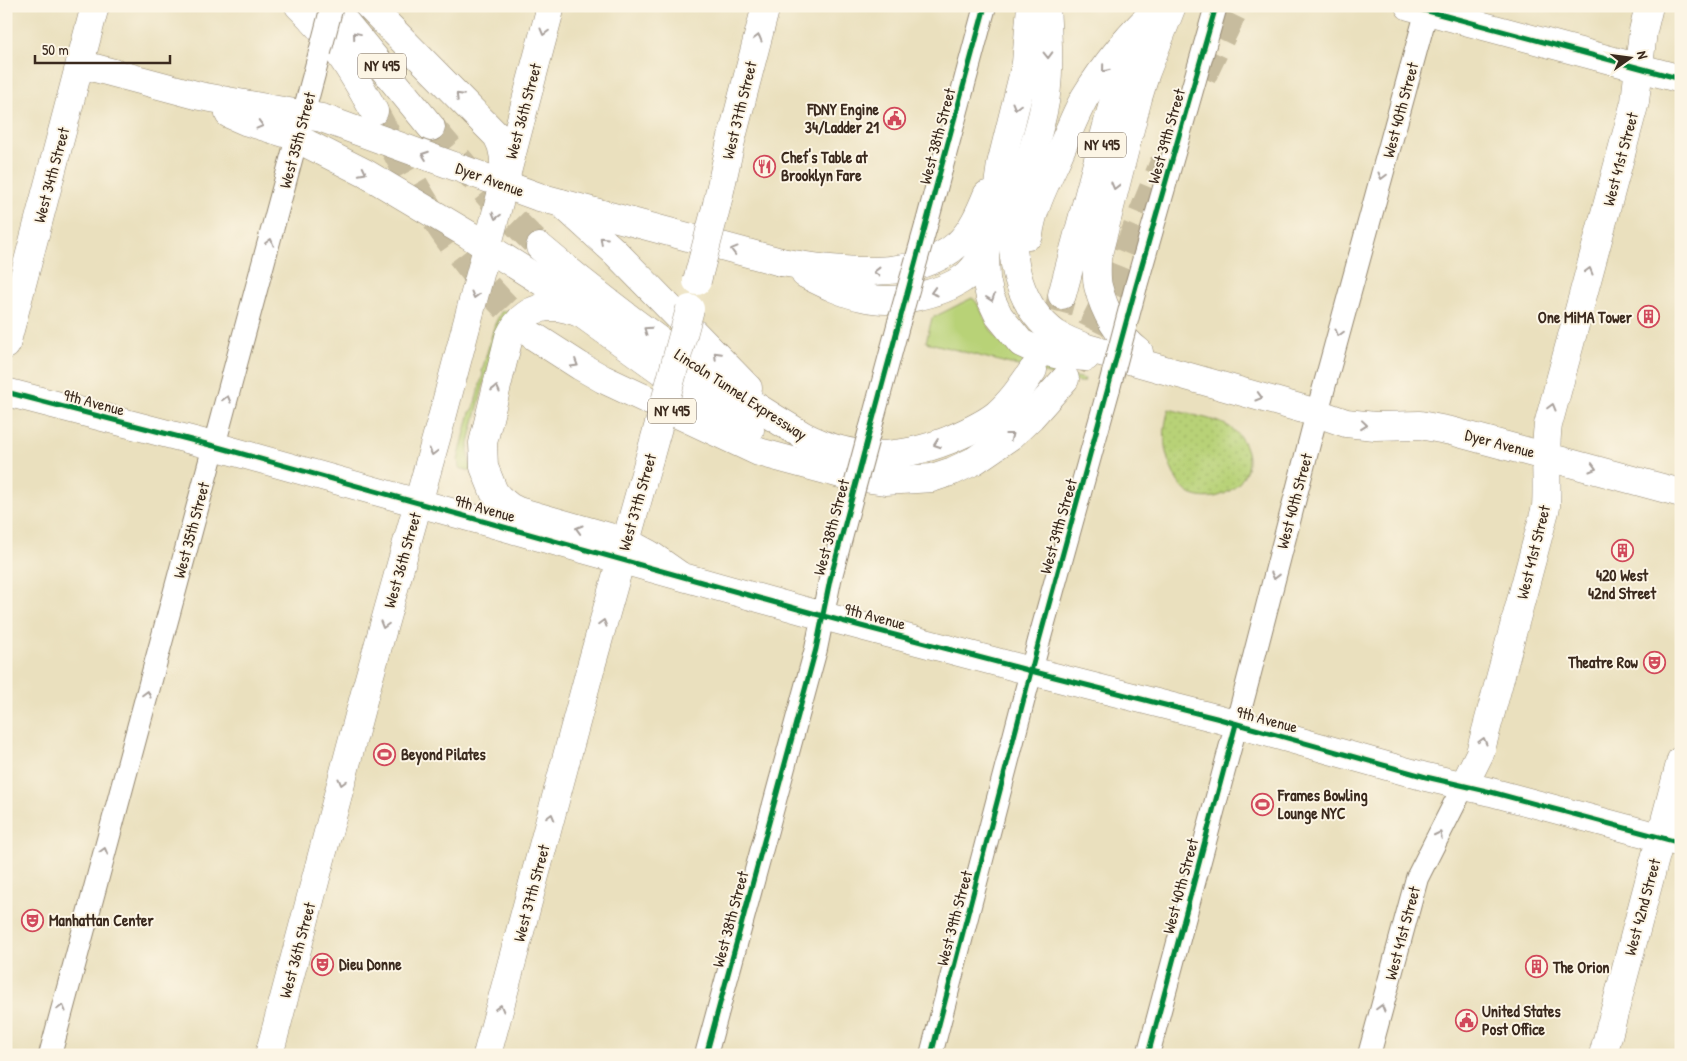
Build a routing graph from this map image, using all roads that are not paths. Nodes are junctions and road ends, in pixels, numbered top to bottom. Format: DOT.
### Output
graph roads {
  1 [pos="95,6"];
  2 [pos="299,6"];
  3 [pos="332,6"];
  4 [pos="369,6"];
  5 [pos="551,6"];
  6 [pos="766,6"];
  7 [pos="985,6"];
  8 [pos="1031,6"];
  9 [pos="1046,6"];
  10 [pos="1160,6"];
  11 [pos="1168,6"];
  12 [pos="1172,6"];
  13 [pos="1216,6"];
  14 [pos="1649,6"];
  15 [pos="1422,8"];
  16 [pos="80,64"];
  17 [pos="1639,68"];
  18 [pos="1681,79"];
  19 [pos="374,111"];
  20 [pos="301,126"];
  21 [pos="431,127"];
  22 [pos="1001,164"];
  23 [pos="504,184"];
  24 [pos="560,203"];
  25 [pos="540,247"];
  26 [pos="487,248"];
  27 [pos="985,253"];
  28 [pos="781,262"];
  29 [pos="1062,295"];
  30 [pos="582,314"];
  31 [pos="535,337"];
  32 [pos="6,345"];
  33 [pos="1127,359"];
  34 [pos="1033,370"];
  35 [pos="1164,370"];
  36 [pos="1065,379"];
  37 [pos="6,392"];
  38 [pos="1317,413"];
  39 [pos="996,415"];
  40 [pos="774,417"];
  41 [pos="214,446"];
  42 [pos="1546,455"];
  43 [pos="817,467"];
  44 [pos="902,480"];
  45 [pos="1681,493"];
  46 [pos="418,503"];
  47 [pos="623,551"];
  48 [pos="823,616"];
  49 [pos="1031,671"];
  50 [pos="1236,724"];
  51 [pos="1681,760"];
  52 [pos="1464,786"];
  53 [pos="1670,840"];
  54 [pos="50,1055"];
  55 [pos="269,1055"];
  56 [pos="487,1055"];
  57 [pos="706,1055"];
  58 [pos="930,1055"];
  59 [pos="1148,1055"];
  60 [pos="1369,1055"];
  61 [pos="1603,1055"];
  1 -- 16 [label="main road, West 34th Street"];
  2 -- 19 [label="main road, NY 495"];
  3 -- 20 [label="street, West 35th Street, bridge"];
  21 -- 3 [label="main road, NY 495, one-way"];
  23 -- 4 [label="main road, one-way"];
  5 -- 23 [label="main road, West 36th Street, one-way"];
  47 -- 6 [label="main road, West 37th Street, one-way, bridge"];
  7 -- 48 [label="street, West 38th Street, bridge"];
  8 -- 22 [label="main road, one-way"];
  9 -- 33 [label="main road, one-way"];
  10 -- 33 [label="main road, one-way"];
  11 -- 29 [label="main road, NY 495"];
  12 -- 35 [label="main road, one-way"];
  13 -- 49 [label="street, West 39th Street, bridge"];
  14 -- 17 [label="main road, West 41st Street"];
  15 -- 17 [label="main road"];
  15 -- 38 [label="street, West 40th Street, one-way"];
  16 -- 20 [label="main road, Dyer Avenue"];
  16 -- 32 [label="main road, West 34th Street"];
  17 -- 18 [label="main road"];
  42 -- 17 [label="main road, West 41st Street, one-way"];
  23 -- 20 [label="main road, Dyer Avenue, one-way"];
  20 -- 26 [label="main road, Dyer Avenue, one-way"];
  41 -- 20 [label="street, West 35th Street, one-way"];
  22 -- 27 [label="main road"];
  22 -- 28 [label="main road, one-way"];
  23 -- 24 [label="main road, Dyer Avenue"];
  23 -- 26 [label="main road, West 36th Street, one-way"];
  28 -- 24 [label="main road, Dyer Avenue, one-way"];
  40 -- 24 [label="main road, one-way"];
  40 -- 25 [label="main road, Lincoln Tunnel Expressway, one-way"];
  26 -- 30 [label="main road, Dyer Avenue"];
  26 -- 46 [label="main road, West 36th Street, one-way"];
  27 -- 28 [label="main road, one-way"];
  27 -- 33 [label="main road, one-way"];
  30 -- 43 [label="main road"];
  47 -- 30 [label="main road, one-way"];
  31 -- 43 [label="main road, Lincoln Tunnel Expressway / NY 495, one-way"];
  33 -- 35 [label="main road, Dyer Avenue"];
  34 -- 39 [label="main road, Lincoln Tunnel Expressway"];
  35 -- 38 [label="main road, Dyer Avenue, one-way"];
  44 -- 36 [label="main road, Lincoln Tunnel Expressway / NY 495, one-way"];
  37 -- 41 [label="main road, 9th Avenue"];
  38 -- 42 [label="main road, Dyer Avenue, one-way"];
  38 -- 50 [label="street, West 40th Street, one-way"];
  39 -- 40 [label="main road, Lincoln Tunnel Expressway, one-way"];
  39 -- 44 [label="main road, Lincoln Tunnel Expressway"];
  41 -- 46 [label="main road, 9th Avenue"];
  54 -- 41 [label="street, West 35th Street, one-way"];
  42 -- 45 [label="main road, Dyer Avenue, one-way"];
  52 -- 42 [label="main road, West 41st Street, one-way"];
  43 -- 44 [label="main road, Lincoln Tunnel Expressway / NY 495"];
  46 -- 47 [label="main road, 9th Avenue"];
  46 -- 55 [label="main road, West 36th Street, one-way"];
  47 -- 48 [label="main road, 9th Avenue"];
  56 -- 47 [label="main road, West 37th Street, one-way"];
  48 -- 49 [label="main road, 9th Avenue"];
  48 -- 57 [label="street, West 38th Street"];
  49 -- 50 [label="main road, 9th Avenue"];
  49 -- 58 [label="street, West 39th Street"];
  50 -- 52 [label="main road, 9th Avenue"];
  50 -- 59 [label="street, West 40th Street"];
  51 -- 53 [label="main road, West 42nd Street"];
  52 -- 53 [label="main road, 9th Avenue"];
  60 -- 52 [label="street, West 41st Street, one-way"];
  53 -- 61 [label="main road, West 42nd Street"];
}
